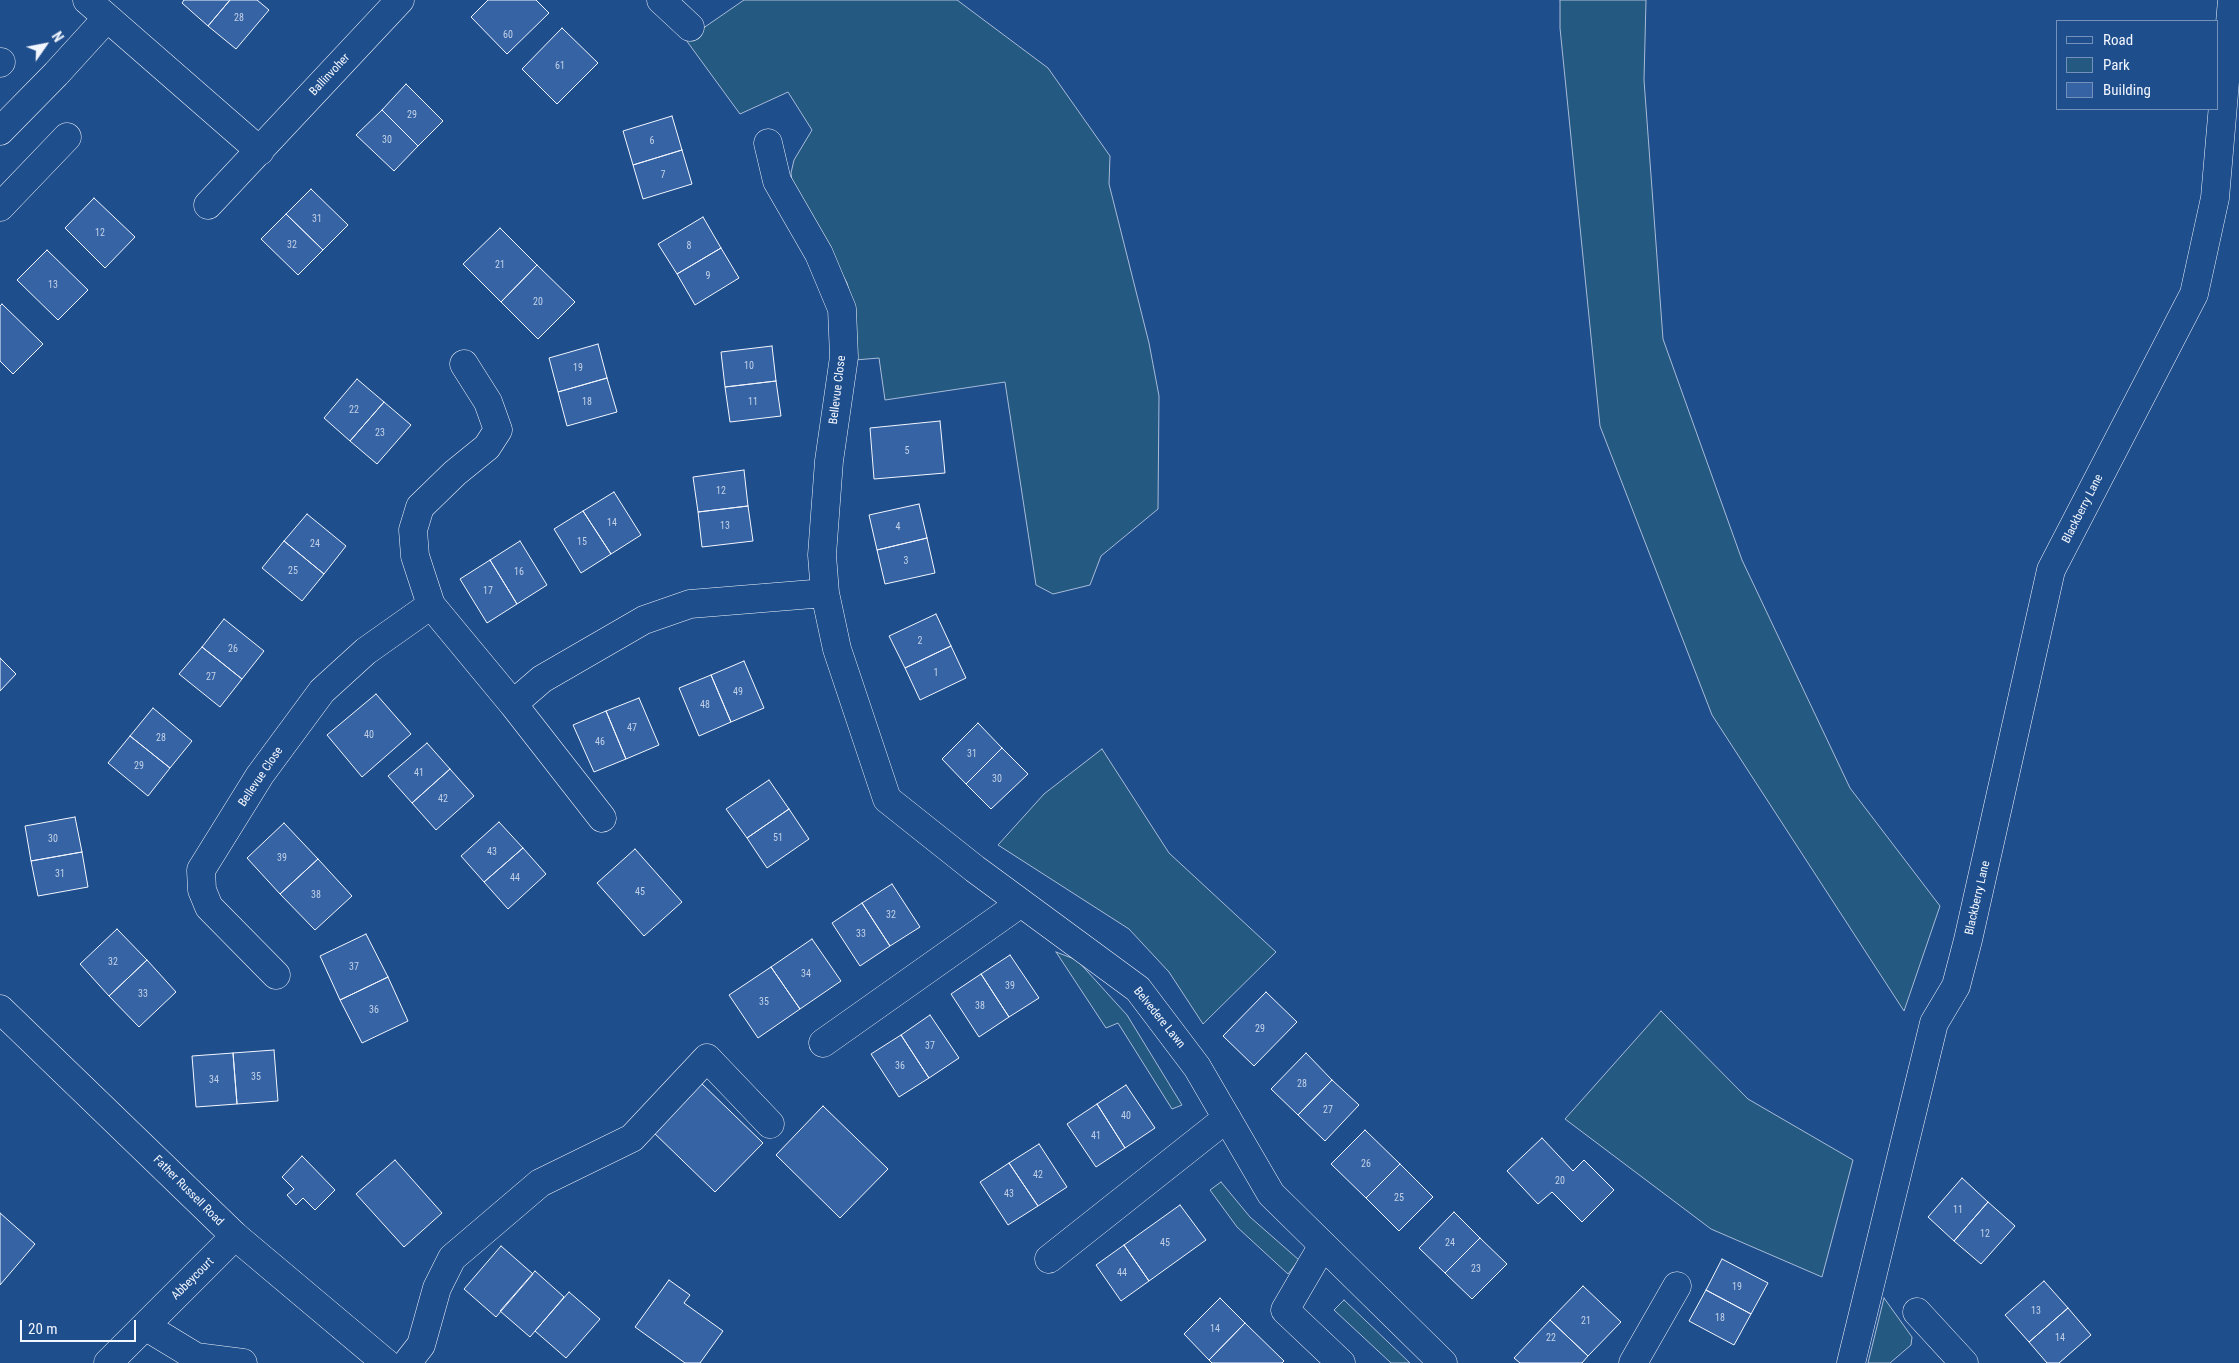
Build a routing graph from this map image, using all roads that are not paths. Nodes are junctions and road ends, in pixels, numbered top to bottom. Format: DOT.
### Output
graph roads {
  1 [pos="400,0"];
  2 [pos="661,0"];
  3 [pos="2232,0"];
  4 [pos="97,9"];
  5 [pos="690,27"];
  6 [pos="0,131"];
  7 [pos="67,137"];
  8 [pos="768,143"];
  9 [pos="260,151"];
  10 [pos="208,205"];
  11 [pos="0,207"];
  12 [pos="464,364"];
  13 [pos="825,592"];
  14 [pos="431,606"];
  15 [pos="513,704"];
  16 [pos="887,799"];
  17 [pos="602,818"];
  18 [pos="1021,902"];
  19 [pos="276,975"];
  20 [pos="0,1008"];
  21 [pos="823,1043"];
  22 [pos="1227,1118"];
  23 [pos="770,1124"];
  24 [pos="235,1236"];
  25 [pos="1323,1245"];
  26 [pos="1049,1259"];
  27 [pos="1677,1286"];
  28 [pos="1917,1312"];
  29 [pos="146,1326"];
  30 [pos="108,1363"];
  31 [pos="244,1363"];
  32 [pos="386,1363"];
  33 [pos="407,1363"];
  34 [pos="1341,1363"];
  35 [pos="1443,1363"];
  36 [pos="1633,1363"];
  37 [pos="1851,1363"];
  38 [pos="1964,1363"];
  1 -- 9 [label="street, Ballinvoher"];
  2 -- 5 [label="street"];
  3 -- 37 [label="street, Blackberry Lane"];
  4 -- 6 [label="street"];
  4 -- 9 [label="street"];
  7 -- 11 [label="street"];
  8 -- 13 [label="street, Bellevue Close"];
  9 -- 10 [label="street, Ballinvoher"];
  12 -- 14 [label="street"];
  13 -- 15 [label="street"];
  13 -- 16 [label="street, Bellevue Close"];
  14 -- 15 [label="street"];
  14 -- 19 [label="street, Bellevue Close"];
  15 -- 17 [label="street"];
  16 -- 18 [label="street, Belvedere Lawn"];
  18 -- 21 [label="street"];
  18 -- 22 [label="street, Belvedere Lawn"];
  20 -- 24 [label="street, Father Russell Road"];
  22 -- 25 [label="street, Belvedere Lawn"];
  22 -- 26 [label="street"];
  23 -- 33 [label="street"];
  24 -- 29 [label="street, Abbeycourt"];
  24 -- 32 [label="street, Father Russell Road"];
  25 -- 34 [label="street"];
  25 -- 35 [label="street, Belvedere Lawn"];
  27 -- 36 [label="street"];
  28 -- 38 [label="street"];
  29 -- 30 [label="street, Abbeycourt"];
  29 -- 31 [label="street"];
}
